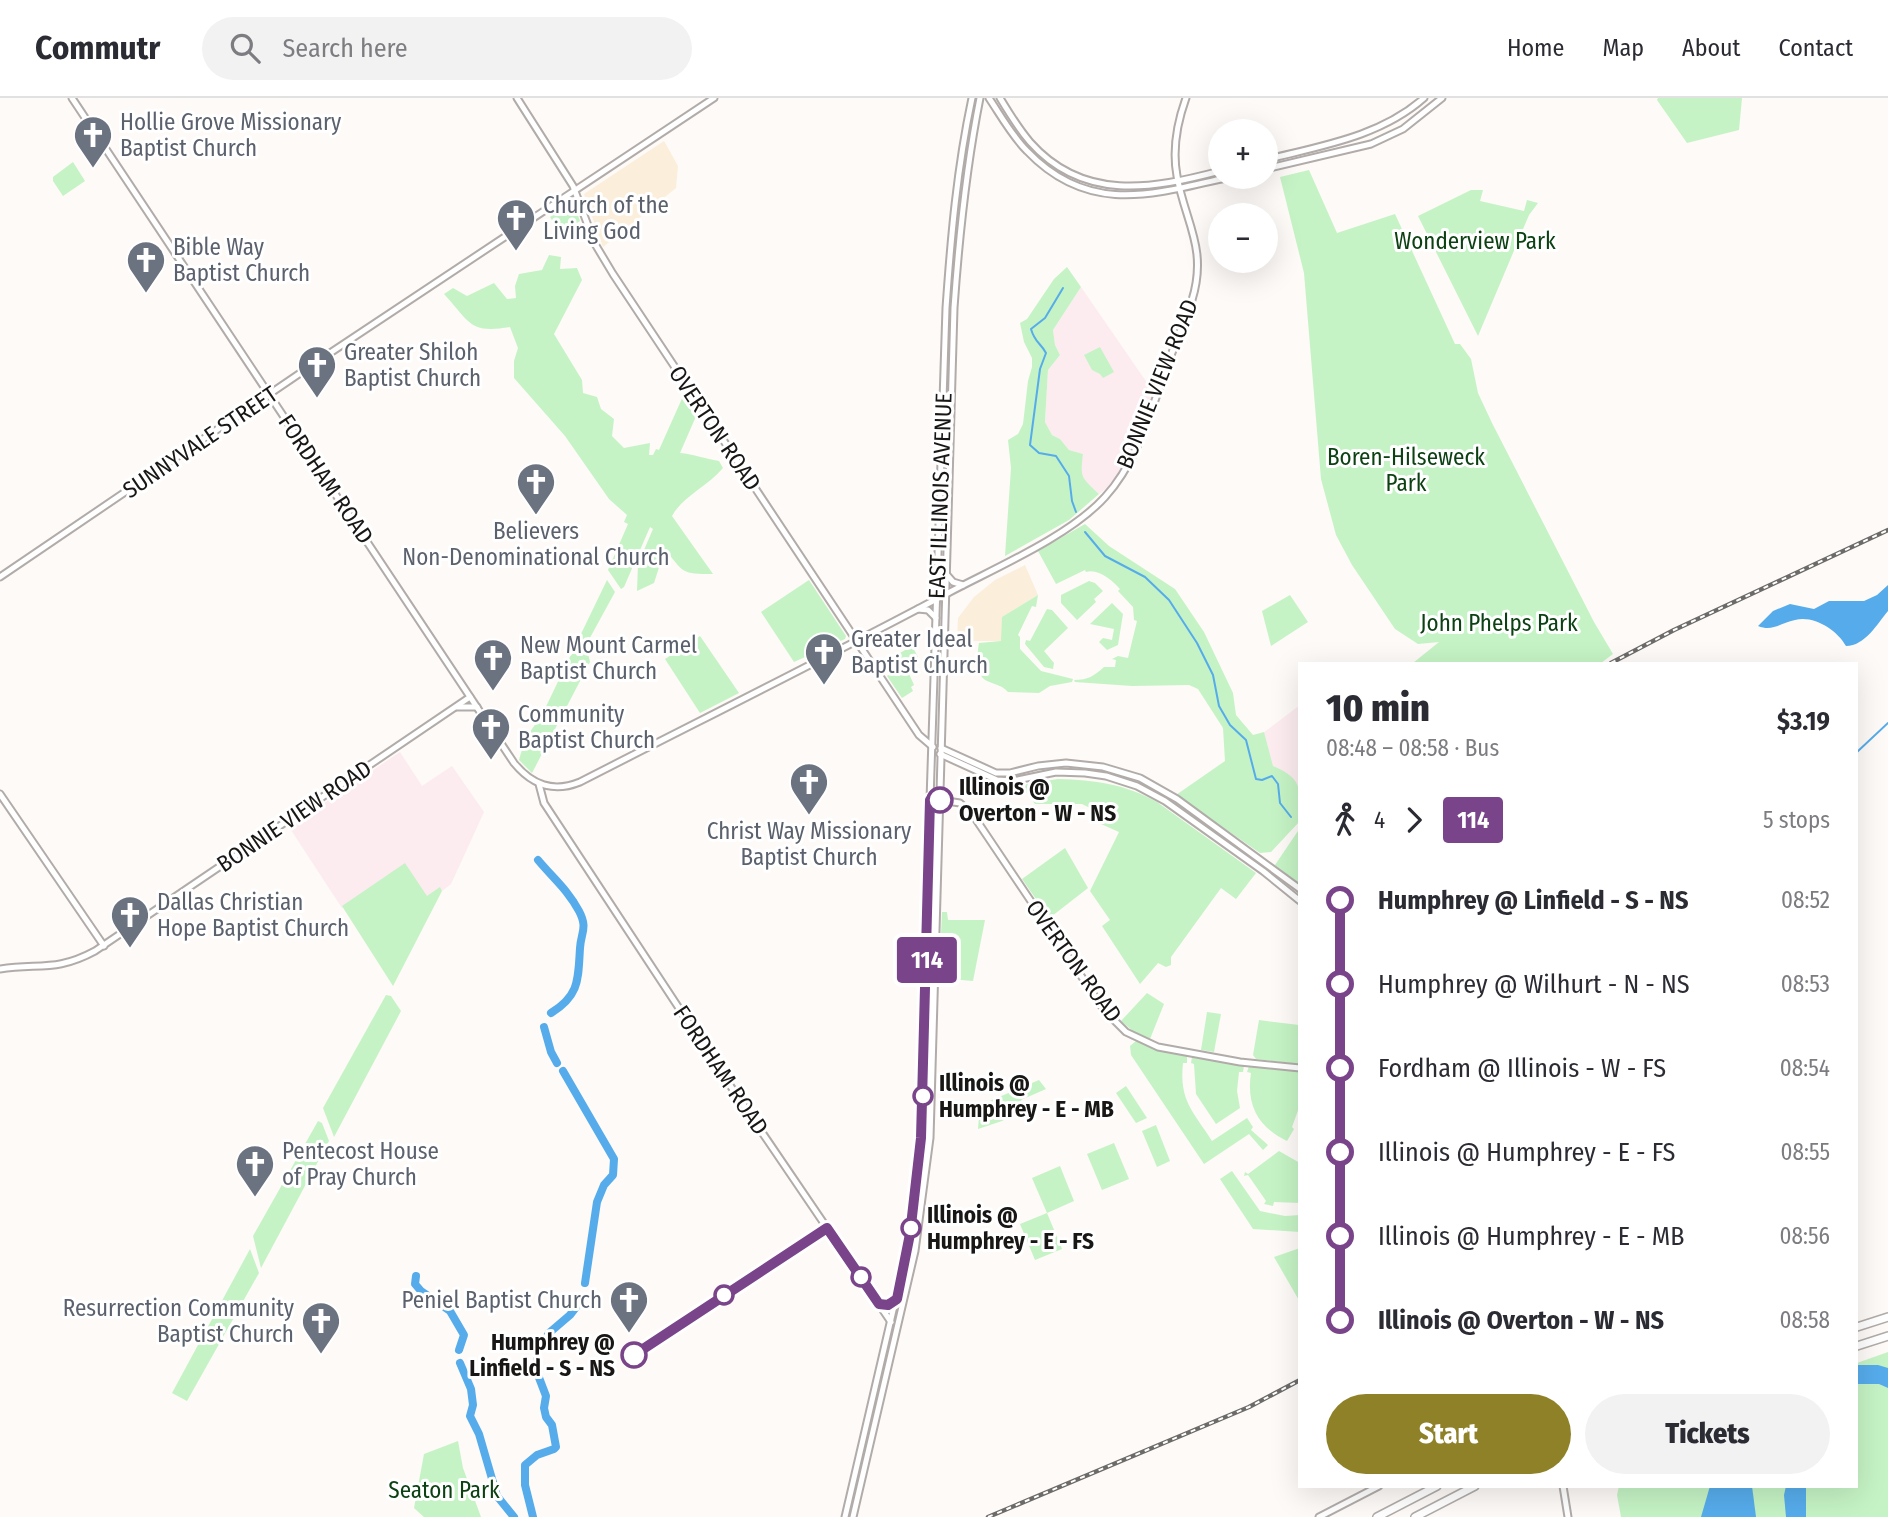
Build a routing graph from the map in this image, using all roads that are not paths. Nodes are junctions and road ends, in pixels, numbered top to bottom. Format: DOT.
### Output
graph roads {
  1 [pos="72,98"];
  2 [pos="517,98"];
  3 [pos="714,98"];
  4 [pos="972,98"];
  5 [pos="980,98"];
  6 [pos="989,98"];
  7 [pos="1000,98"];
  8 [pos="1186,98"];
  9 [pos="1424,98"];
  10 [pos="1442,98"];
  11 [pos="995,107"];
  12 [pos="978,111"];
  13 [pos="1278,156"];
  14 [pos="1278,166"];
  15 [pos="958,174"];
  16 [pos="1208,174"];
  17 [pos="966,175"];
  18 [pos="1178,181"];
  19 [pos="1208,182"];
  20 [pos="1180,188"];
  21 [pos="575,192"];
  22 [pos="946,308"];
  23 [pos="954,308"];
  24 [pos="269,395"];
  25 [pos="941,439"];
  26 [pos="950,439"];
  27 [pos="940,514"];
  28 [pos="948,514"];
  29 [pos="946,574"];
  30 [pos="0,577"];
  31 [pos="963,585"];
  32 [pos="946,594"];
  33 [pos="937,599"];
  34 [pos="918,609"];
  35 [pos="937,619"];
  36 [pos="856,642"];
  37 [pos="935,681"];
  38 [pos="944,681"];
  39 [pos="470,696"];
  40 [pos="477,707"];
  41 [pos="454,708"];
  42 [pos="933,747"];
  43 [pos="941,748"];
  44 [pos="941,756"];
  45 [pos="957,764"];
  46 [pos="1121,771"];
  47 [pos="941,772"];
  48 [pos="1006,774"];
  49 [pos="1118,779"];
  50 [pos="1006,781"];
  51 [pos="542,785"];
  52 [pos="0,794"];
  53 [pos="930,800"];
  54 [pos="940,800"];
  55 [pos="1298,888"];
  56 [pos="1298,899"];
  57 [pos="103,946"];
  58 [pos="0,969"];
  59 [pos="1298,1068"];
  60 [pos="907,1250"];
  61 [pos="915,1251"];
  62 [pos="897,1299"];
  63 [pos="879,1304"];
  64 [pos="1888,1317"];
  65 [pos="892,1323"];
  66 [pos="1858,1327"];
  67 [pos="897,1331"];
  68 [pos="1888,1336"];
  69 [pos="1858,1346"];
  70 [pos="1375,1488"];
  71 [pos="1433,1488"];
  72 [pos="1471,1488"];
  73 [pos="1563,1488"];
  74 [pos="845,1517"];
  75 [pos="853,1517"];
  76 [pos="1319,1517"];
  77 [pos="1377,1517"];
  78 [pos="1415,1517"];
  79 [pos="1569,1517"];
  1 -- 24 [label="street, FORDHAM ROAD"];
  2 -- 21 [label="street, OVERTON ROAD"];
  3 -- 21 [label="street, SUNNYVALE STREET"];
  4 -- 15 [label="street, EAST ILLINOIS AVENUE"];
  5 -- 12 [label="street, EAST ILLINOIS AVENUE"];
  6 -- 11 [label="street"];
  7 -- 18 [label="street"];
  8 -- 18 [label="street, BONNIE VIEW ROAD"];
  9 -- 13 [label="street"];
  10 -- 14 [label="street"];
  11 -- 12 [label="street"];
  11 -- 20 [label="street"];
  12 -- 17 [label="street, EAST ILLINOIS AVENUE"];
  15 -- 17 [label="street"];
  15 -- 22 [label="street, EAST ILLINOIS AVENUE"];
  16 -- 18 [label="street"];
  17 -- 23 [label="street, EAST ILLINOIS AVENUE"];
  18 -- 20 [label="street, BONNIE VIEW ROAD"];
  19 -- 20 [label="street"];
  20 -- 31 [label="street, BONNIE VIEW ROAD"];
  21 -- 24 [label="street, SUNNYVALE STREET"];
  21 -- 36 [label="street, OVERTON ROAD"];
  22 -- 23 [label="street"];
  22 -- 25 [label="street, EAST ILLINOIS AVENUE"];
  23 -- 26 [label="street, EAST ILLINOIS AVENUE"];
  24 -- 30 [label="street, SUNNYVALE STREET"];
  24 -- 39 [label="street, FORDHAM ROAD"];
  25 -- 26 [label="street"];
  25 -- 27 [label="street, EAST ILLINOIS AVENUE"];
  26 -- 28 [label="street, EAST ILLINOIS AVENUE"];
  27 -- 28 [label="street"];
  27 -- 33 [label="street, EAST ILLINOIS AVENUE"];
  28 -- 29 [label="street, EAST ILLINOIS AVENUE"];
  29 -- 31 [label="street"];
  29 -- 32 [label="street, EAST ILLINOIS AVENUE"];
  31 -- 32 [label="street, BONNIE VIEW ROAD"];
  32 -- 33 [label="street, BONNIE VIEW ROAD"];
  32 -- 38 [label="street, EAST ILLINOIS AVENUE"];
  33 -- 34 [label="street, BONNIE VIEW ROAD"];
  33 -- 35 [label="street, EAST ILLINOIS AVENUE"];
  34 -- 35 [label="street"];
  34 -- 36 [label="street, BONNIE VIEW ROAD"];
  35 -- 37 [label="street, EAST ILLINOIS AVENUE"];
  36 -- 42 [label="street, OVERTON ROAD"];
  36 -- 51 [label="street, BONNIE VIEW ROAD"];
  37 -- 38 [label="street"];
  37 -- 42 [label="street, EAST ILLINOIS AVENUE"];
  38 -- 43 [label="street, EAST ILLINOIS AVENUE"];
  39 -- 40 [label="street, FORDHAM ROAD"];
  39 -- 41 [label="street, BONNIE VIEW ROAD"];
  40 -- 41 [label="street"];
  40 -- 51 [label="street, FORDHAM ROAD"];
  41 -- 57 [label="street, BONNIE VIEW ROAD"];
  42 -- 43 [label="street"];
  42 -- 44 [label="street, OVERTON ROAD"];
  42 -- 53 [label="street, EAST ILLINOIS AVENUE"];
  43 -- 44 [label="street, EAST ILLINOIS AVENUE"];
  43 -- 48 [label="street"];
  44 -- 45 [label="street"];
  44 -- 47 [label="street, EAST ILLINOIS AVENUE"];
  45 -- 47 [label="street"];
  45 -- 50 [label="street"];
  46 -- 48 [label="street"];
  46 -- 49 [label="street"];
  46 -- 55 [label="street"];
  47 -- 54 [label="street, EAST ILLINOIS AVENUE"];
  48 -- 50 [label="street"];
  49 -- 50 [label="street"];
  49 -- 56 [label="street"];
  51 -- 63 [label="street, FORDHAM ROAD"];
  52 -- 57 [label="street"];
  53 -- 54 [label="street, OVERTON ROAD"];
  53 -- 60 [label="street, EAST ILLINOIS AVENUE"];
  54 -- 59 [label="street, OVERTON ROAD"];
  54 -- 61 [label="street, EAST ILLINOIS AVENUE"];
  57 -- 58 [label="street, BONNIE VIEW ROAD"];
  60 -- 61 [label="street"];
  60 -- 62 [label="street, EAST ILLINOIS AVENUE"];
  61 -- 67 [label="street, EAST ILLINOIS AVENUE"];
  62 -- 63 [label="street"];
  62 -- 65 [label="street, EAST ILLINOIS AVENUE"];
  63 -- 65 [label="street, FORDHAM ROAD"];
  64 -- 66 [label="highway"];
  65 -- 67 [label="street, FORDHAM ROAD"];
  65 -- 74 [label="street, EAST ILLINOIS AVENUE"];
  67 -- 75 [label="street, EAST ILLINOIS AVENUE"];
  68 -- 69 [label="highway"];
  70 -- 76 [label="street"];
  71 -- 77 [label="highway"];
  72 -- 78 [label="highway"];
  73 -- 79 [label="street"];
}
